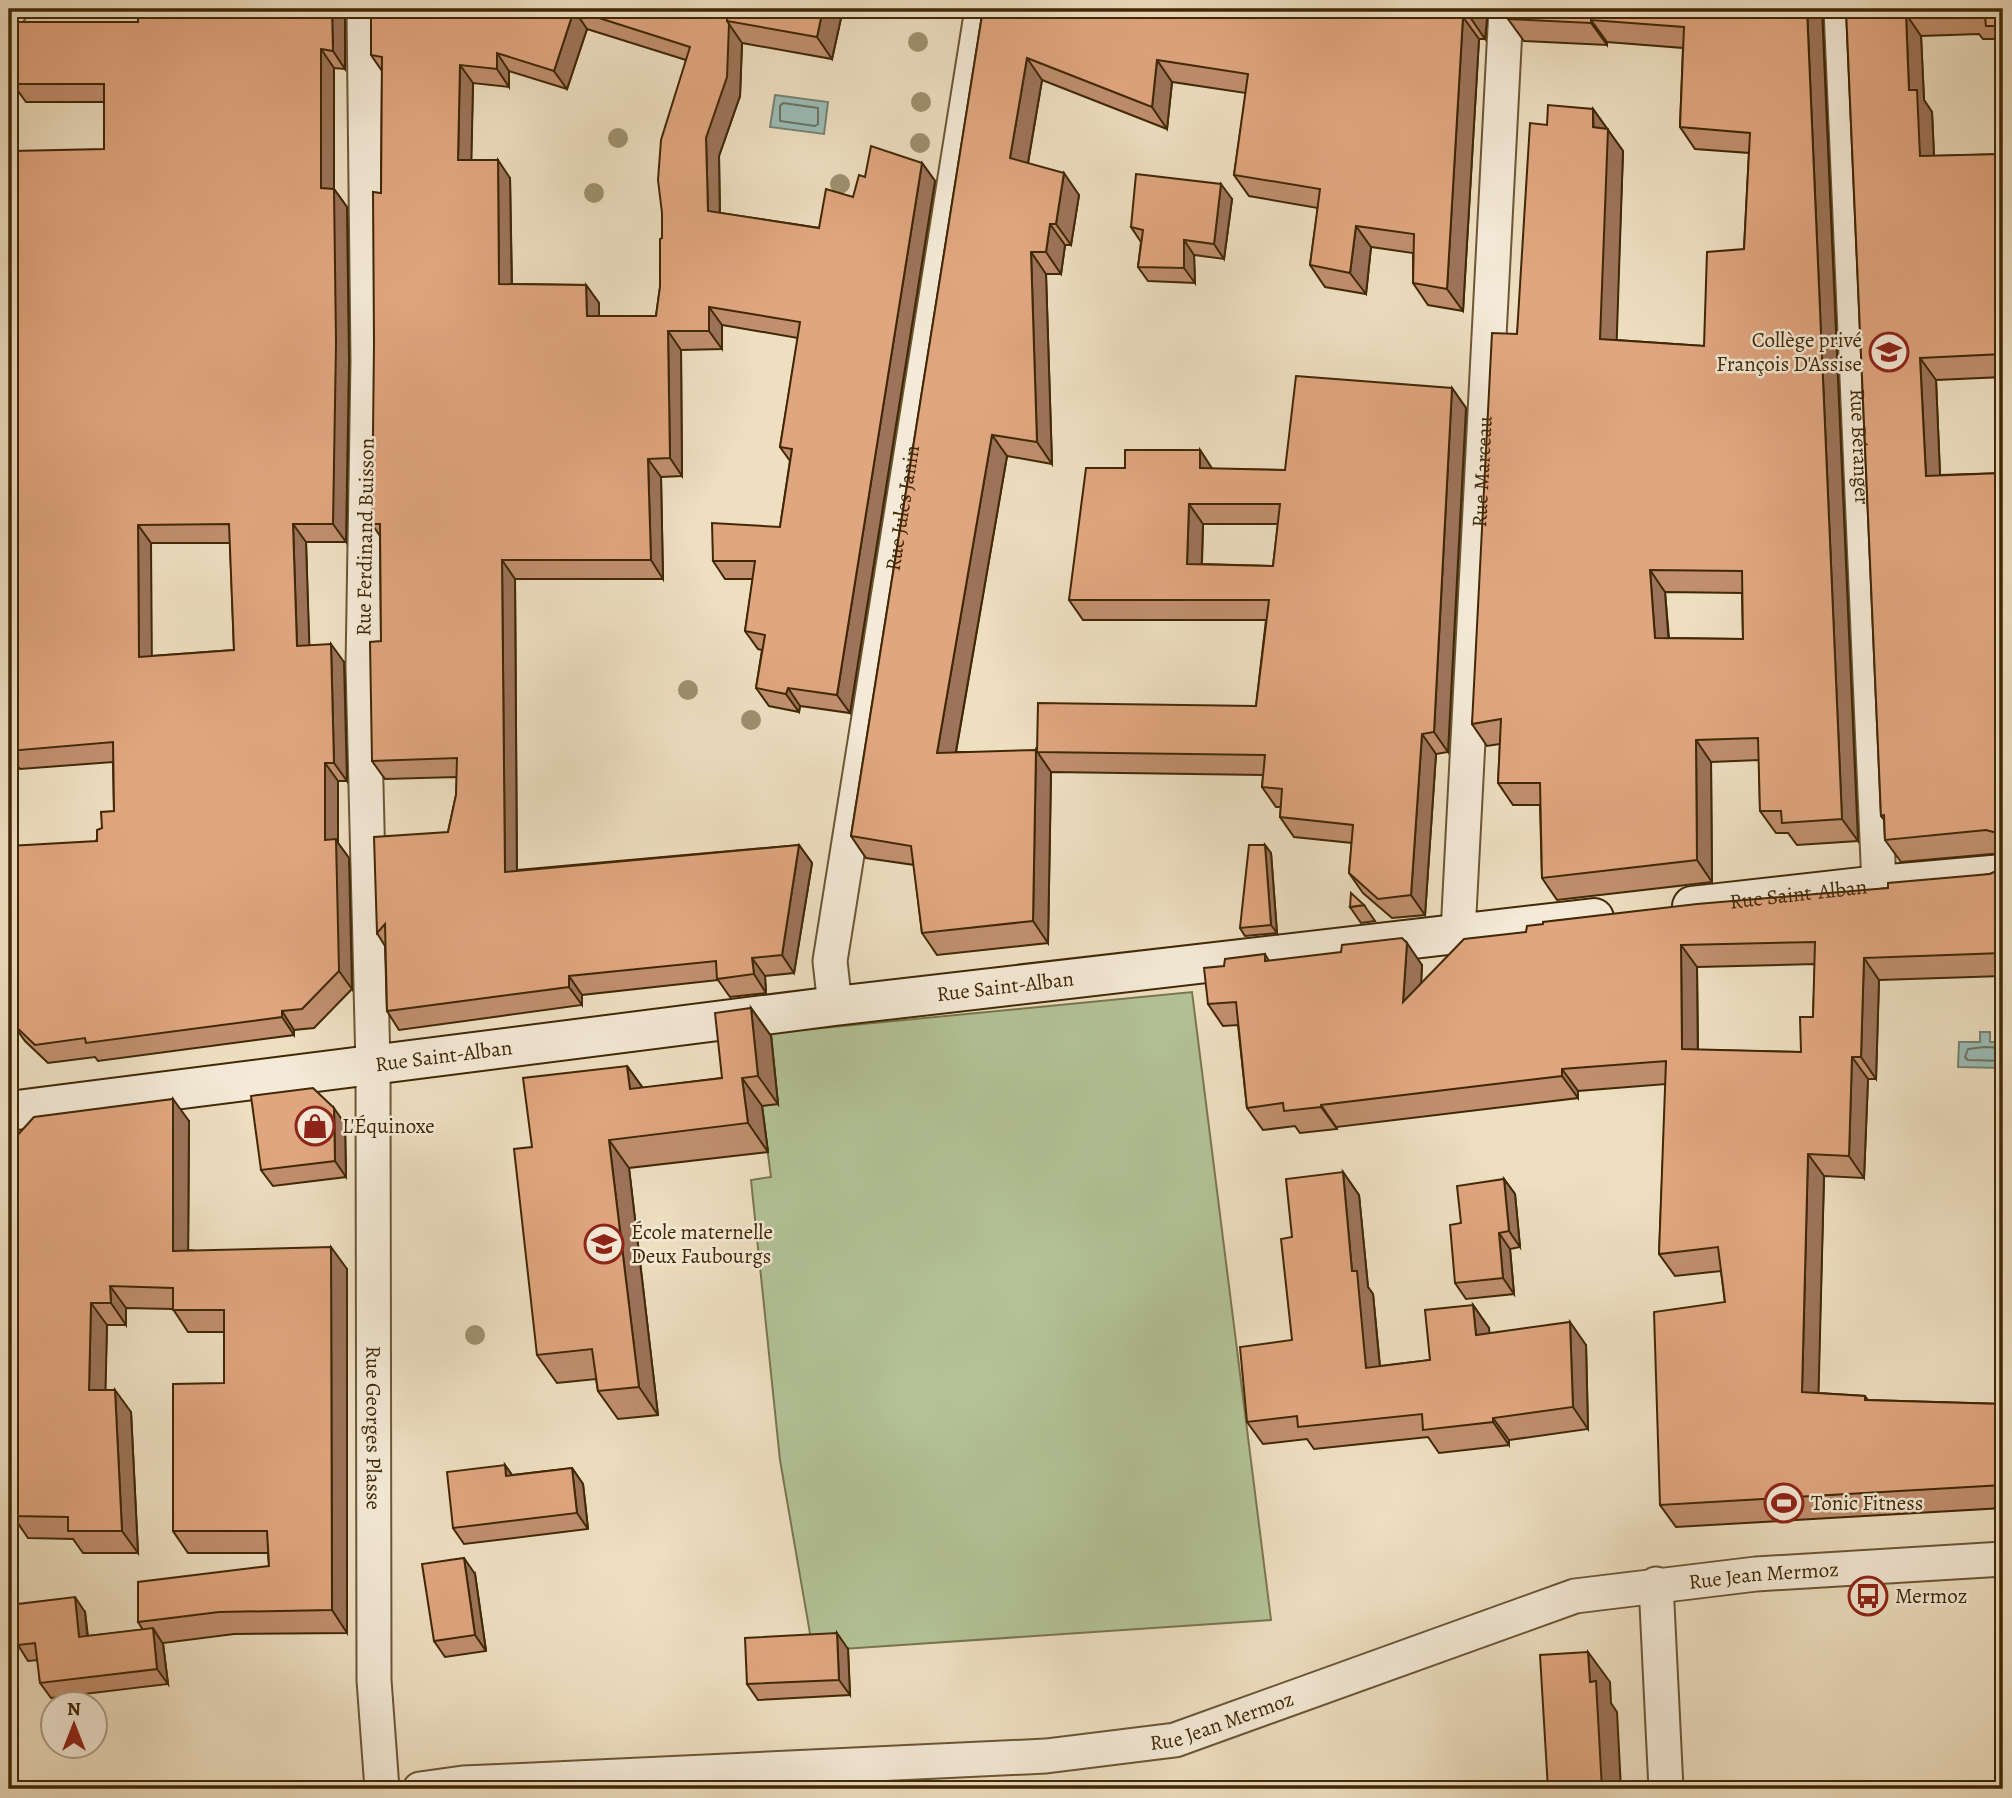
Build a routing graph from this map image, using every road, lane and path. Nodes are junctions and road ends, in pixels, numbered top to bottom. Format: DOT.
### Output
graph roads {
  1 [pos="364,9"];
  2 [pos="982,9"];
  3 [pos="1506,9"];
  4 [pos="1841,9"];
  5 [pos="2003,874"];
  6 [pos="1879,885"];
  7 [pos="1458,933"];
  8 [pos="835,1006"];
  9 [pos="373,1065"];
  10 [pos="9,1111"];
  11 [pos="2003,1559"];
  12 [pos="1656,1584"];
  13 [pos="382,1789"];
  14 [pos="420,1789"];
  15 [pos="1666,1789"];
  1 -- 9 [label="street, Rue Ferdinand Buisson"];
  2 -- 8 [label="street, Rue Jules Janin"];
  3 -- 7 [label="street, Rue Marceau"];
  4 -- 6 [label="street, Rue Béranger"];
  5 -- 6 [label="street, Rue Saint-Alban"];
  6 -- 7 [label="street, Rue Saint-Alban"];
  7 -- 8 [label="street, Rue Saint-Alban"];
  8 -- 9 [label="street, Rue Saint-Alban"];
  9 -- 10 [label="street, Rue Saint-Alban"];
  9 -- 13 [label="street, Rue Georges Plasse"];
  11 -- 12 [label="street, Rue Jean Mermoz"];
  12 -- 14 [label="street, Rue Jean Mermoz"];
  12 -- 15 [label="street"];
}
